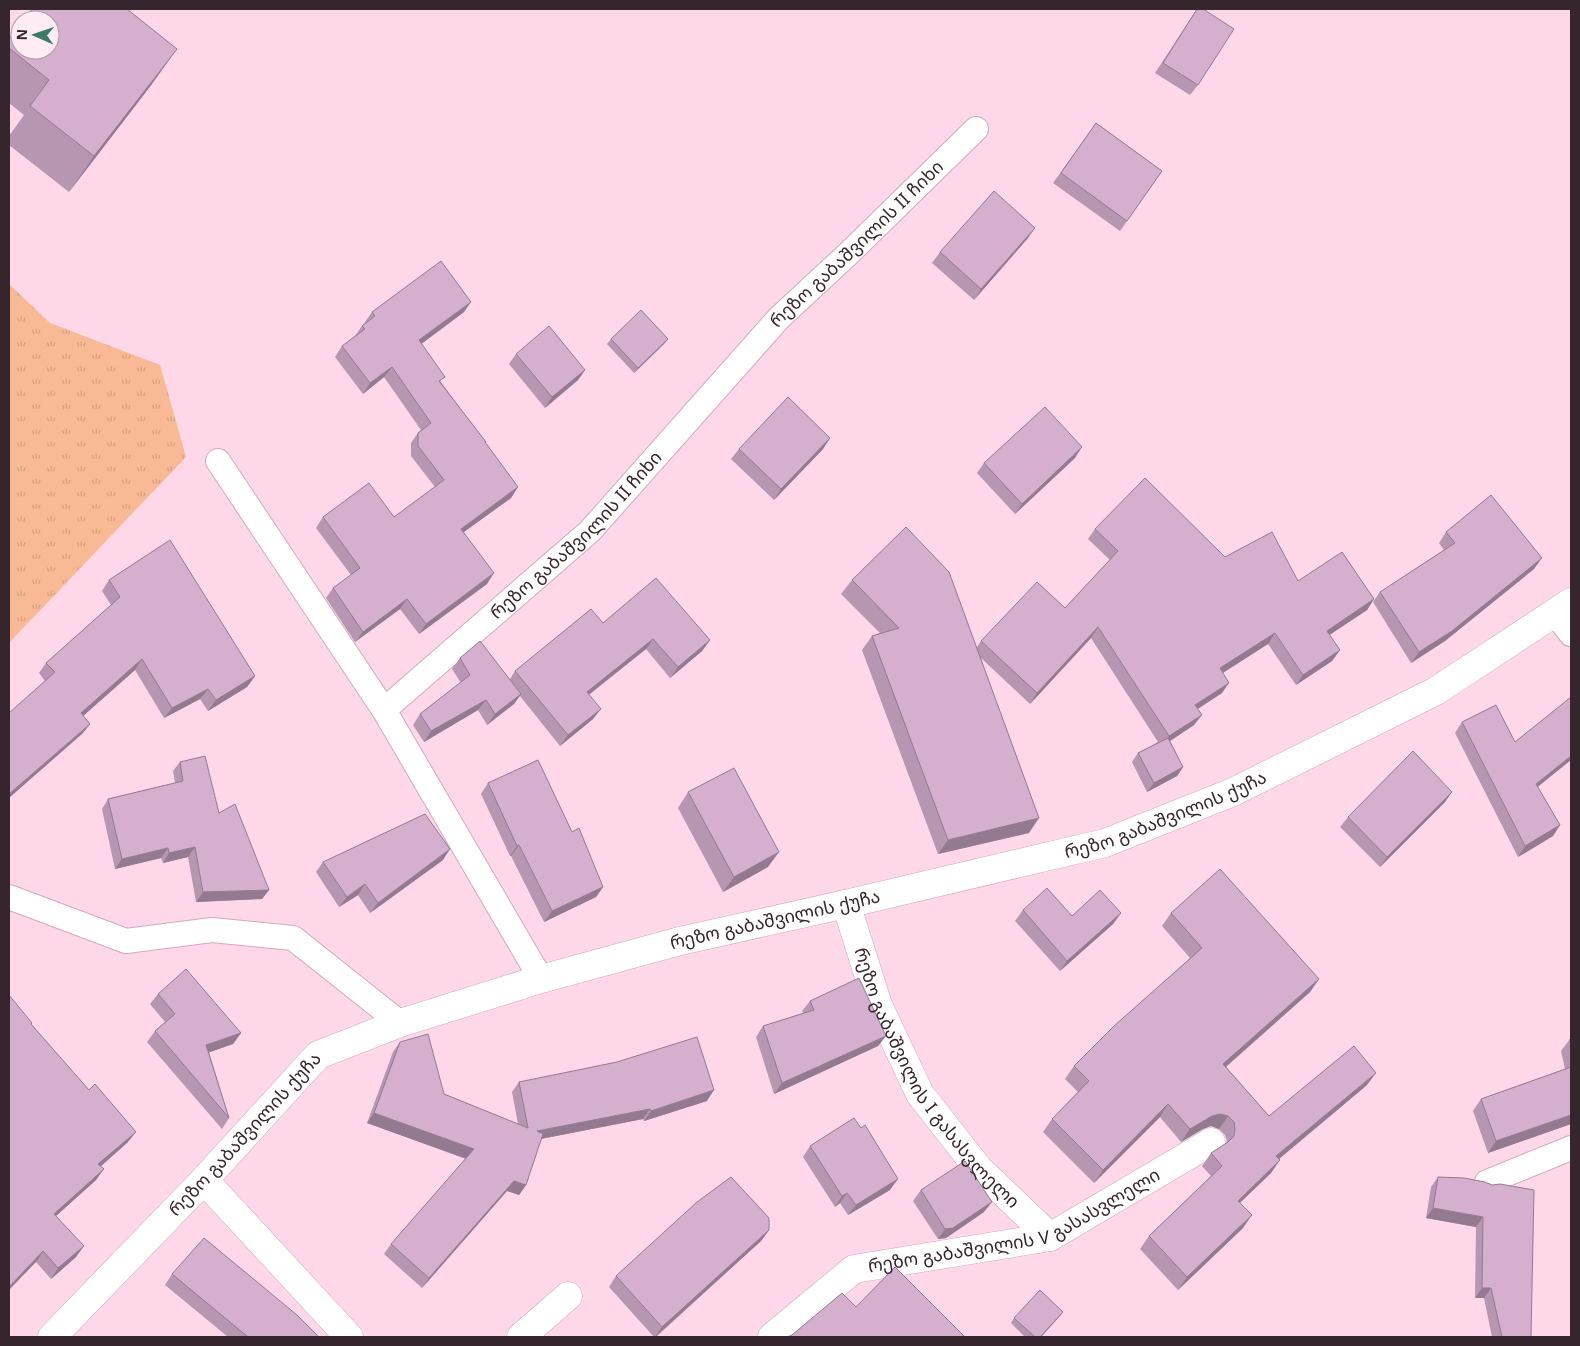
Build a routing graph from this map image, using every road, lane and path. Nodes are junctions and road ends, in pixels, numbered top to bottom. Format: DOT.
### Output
graph roads {
  1 [pos="976,129"];
  2 [pos="218,461"];
  3 [pos="1566,616"];
  4 [pos="384,710"];
  5 [pos="9,897"];
  6 [pos="846,904"];
  7 [pos="541,979"];
  8 [pos="400,1023"];
  9 [pos="1211,1142"];
  10 [pos="1571,1148"];
  11 [pos="204,1180"];
  12 [pos="1487,1182"];
  13 [pos="1050,1237"];
  14 [pos="568,1296"];
  15 [pos="52,1337"];
  16 [pos="348,1337"];
  17 [pos="521,1337"];
  18 [pos="772,1337"];
  1 -- 4 [label="lane, რეზო გაბაშვილის II ჩიხი"];
  2 -- 4 [label="lane"];
  3 -- 6 [label="street, რეზო გაბაშვილის ქუჩა"];
  4 -- 7 [label="lane"];
  5 -- 8 [label="lane"];
  6 -- 7 [label="street, რეზო გაბაშვილის ქუჩა"];
  6 -- 13 [label="street, რეზო გაბაშვილის I გასასვლელი"];
  7 -- 8 [label="street, რეზო გაბაშვილის ქუჩა"];
  8 -- 11 [label="street, რეზო გაბაშვილის ქუჩა"];
  9 -- 13 [label="street, რეზო გაბაშვილის V გასასვლელი"];
  10 -- 12 [label="lane"];
  11 -- 15 [label="street, რეზო გაბაშვილის ქუჩა"];
  11 -- 16 [label="street"];
  13 -- 18 [label="street, რეზო გაბაშვილის V გასასვლელი"];
  14 -- 17 [label="street"];
}
